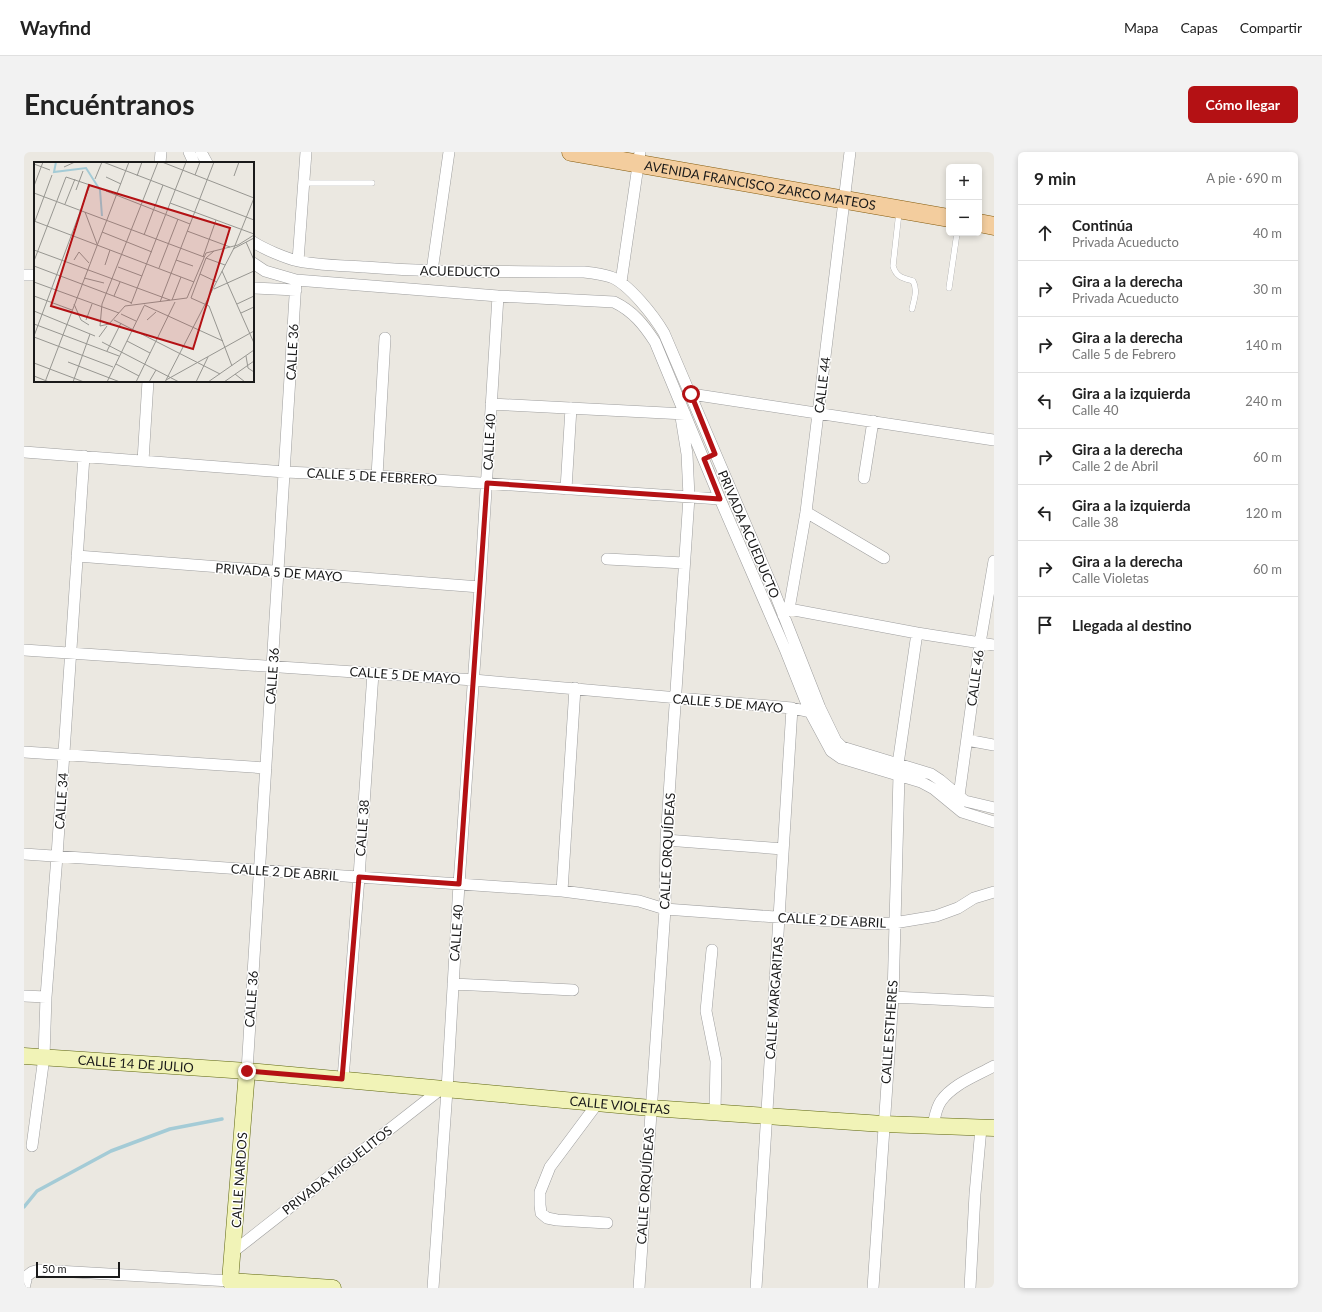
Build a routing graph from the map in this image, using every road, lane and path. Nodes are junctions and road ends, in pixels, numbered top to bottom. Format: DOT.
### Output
graph roads {
  1 [pos="161,152"];
  2 [pos="189,152"];
  3 [pos="201,152"];
  4 [pos="306,152"];
  5 [pos="449,152"];
  6 [pos="571,152"];
  7 [pos="850,152"];
  8 [pos="639,158"];
  9 [pos="160,162"];
  10 [pos="194,162"];
  11 [pos="206,162"];
  12 [pos="372,183"];
  13 [pos="302,184"];
  14 [pos="845,200"];
  15 [pos="899,209"];
  16 [pos="946,217"];
  17 [pos="982,224"];
  18 [pos="994,226"];
  19 [pos="956,236"];
  20 [pos="254,243"];
  21 [pos="298,261"];
  22 [pos="254,265"];
  23 [pos="432,271"];
  24 [pos="621,282"];
  25 [pos="296,285"];
  26 [pos="254,288"];
  27 [pos="949,288"];
  28 [pos="498,296"];
  29 [pos="614,302"];
  30 [pos="912,309"];
  31 [pos="385,338"];
  32 [pos="148,382"];
  33 [pos="691,394"];
  34 [pos="491,404"];
  35 [pos="571,408"];
  36 [pos="818,413"];
  37 [pos="682,414"];
  38 [pos="873,421"];
  39 [pos="994,440"];
  40 [pos="24,452"];
  41 [pos="715,454"];
  42 [pos="84,456"];
  43 [pos="704,459"];
  44 [pos="143,461"];
  45 [pos="285,472"];
  46 [pos="377,476"];
  47 [pos="864,478"];
  48 [pos="487,483"];
  49 [pos="566,488"];
  50 [pos="689,497"];
  51 [pos="720,499"];
  52 [pos="806,512"];
  53 [pos="77,556"];
  54 [pos="884,558"];
  55 [pos="607,559"];
  56 [pos="994,561"];
  57 [pos="684,563"];
  58 [pos="278,572"];
  59 [pos="480,587"];
  60 [pos="786,612"];
  61 [pos="918,633"];
  62 [pos="980,643"];
  63 [pos="994,645"];
  64 [pos="24,650"];
  65 [pos="71,653"];
  66 [pos="272,667"];
  67 [pos="373,673"];
  68 [pos="474,680"];
  69 [pos="575,688"];
  70 [pos="676,698"];
  71 [pos="792,708"];
  72 [pos="815,710"];
  73 [pos="967,740"];
  74 [pos="994,745"];
  75 [pos="24,752"];
  76 [pos="64,755"];
  77 [pos="266,768"];
  78 [pos="898,770"];
  79 [pos="959,796"];
  80 [pos="994,808"];
  81 [pos="994,822"];
  82 [pos="666,840"];
  83 [pos="784,849"];
  84 [pos="24,854"];
  85 [pos="57,856"];
  86 [pos="260,870"];
  87 [pos="359,877"];
  88 [pos="459,884"];
  89 [pos="562,890"];
  90 [pos="994,892"];
  91 [pos="665,908"];
  92 [pos="779,918"];
  93 [pos="894,923"];
  94 [pos="712,950"];
  95 [pos="453,984"];
  96 [pos="573,990"];
  97 [pos="24,996"];
  98 [pos="46,997"];
  99 [pos="892,997"];
  100 [pos="994,1002"];
  101 [pos="24,1056"];
  102 [pos="44,1057"];
  103 [pos="994,1066"];
  104 [pos="247,1071"];
  105 [pos="342,1079"];
  106 [pos="444,1090"];
  107 [pos="597,1104"];
  108 [pos="651,1108"];
  109 [pos="715,1112"];
  110 [pos="767,1116"];
  111 [pos="883,1124"];
  112 [pos="933,1125"];
  113 [pos="987,1128"];
  114 [pos="32,1146"];
  115 [pos="607,1223"];
  116 [pos="234,1251"];
  117 [pos="230,1285"];
  118 [pos="24,1288"];
  119 [pos="333,1288"];
  120 [pos="433,1288"];
  121 [pos="639,1288"];
  122 [pos="756,1288"];
  123 [pos="874,1288"];
  124 [pos="970,1288"];
  1 -- 9 [label="street"];
  2 -- 10 [label="street"];
  3 -- 11 [label="street"];
  4 -- 13 [label="street"];
  5 -- 23 [label="street"];
  6 -- 8 [label="main road, AVENIDA FRANCISCO ZARCO MATEOS"];
  7 -- 14 [label="street, CALLE 44"];
  8 -- 14 [label="main road, AVENIDA FRANCISCO ZARCO MATEOS"];
  8 -- 24 [label="street"];
  12 -- 13 [label="lane"];
  13 -- 21 [label="street"];
  14 -- 15 [label="main road, AVENIDA FRANCISCO ZARCO MATEOS"];
  14 -- 36 [label="street, CALLE 44"];
  15 -- 16 [label="main road, AVENIDA FRANCISCO ZARCO MATEOS"];
  15 -- 30 [label="lane"];
  17 -- 18 [label="main road"];
  19 -- 27 [label="lane"];
  20 -- 21 [label="street"];
  21 -- 23 [label="street, ACUEDUCTO"];
  22 -- 25 [label="street"];
  23 -- 24 [label="street, ACUEDUCTO"];
  24 -- 33 [label="street, PRIVADA ACUEDUCTO"];
  25 -- 26 [label="street"];
  25 -- 28 [label="street, ACUEDUCTO"];
  25 -- 45 [label="street, CALLE 36"];
  28 -- 29 [label="street, ACUEDUCTO"];
  28 -- 34 [label="street, CALLE 40"];
  29 -- 37 [label="street, PRIVADA ACUEDUCTO"];
  31 -- 46 [label="street"];
  32 -- 44 [label="street"];
  33 -- 36 [label="street"];
  33 -- 41 [label="street, PRIVADA ACUEDUCTO"];
  34 -- 35 [label="street"];
  34 -- 48 [label="street, CALLE 40"];
  35 -- 37 [label="street"];
  35 -- 49 [label="street"];
  36 -- 38 [label="street"];
  36 -- 52 [label="street, CALLE 44"];
  37 -- 43 [label="street, PRIVADA ACUEDUCTO"];
  37 -- 50 [label="street, CALLE ORQUÍDEAS"];
  38 -- 39 [label="street"];
  38 -- 47 [label="street"];
  40 -- 42 [label="street, CALLE 5 DE FEBRERO"];
  41 -- 43 [label="street"];
  41 -- 60 [label="street, PRIVADA ACUEDUCTO"];
  42 -- 44 [label="street, CALLE 5 DE FEBRERO"];
  42 -- 53 [label="street, CALLE 34"];
  43 -- 51 [label="street, PRIVADA ACUEDUCTO"];
  44 -- 45 [label="street, CALLE 5 DE FEBRERO"];
  45 -- 46 [label="street, CALLE 5 DE FEBRERO"];
  45 -- 58 [label="street, CALLE 36"];
  46 -- 48 [label="street, CALLE 5 DE FEBRERO"];
  48 -- 49 [label="street, CALLE 5 DE FEBRERO"];
  48 -- 59 [label="street, CALLE 40"];
  49 -- 50 [label="street, CALLE 5 DE FEBRERO"];
  50 -- 51 [label="street, CALLE 5 DE FEBRERO"];
  50 -- 57 [label="street, CALLE ORQUÍDEAS"];
  51 -- 72 [label="street, PRIVADA ACUEDUCTO"];
  52 -- 54 [label="street"];
  52 -- 60 [label="street, CALLE 44"];
  53 -- 58 [label="street, PRIVADA 5 DE MAYO"];
  53 -- 65 [label="street, CALLE 34"];
  55 -- 57 [label="street"];
  56 -- 62 [label="street, CALLE 46"];
  57 -- 70 [label="street, CALLE ORQUÍDEAS"];
  58 -- 59 [label="street, PRIVADA 5 DE MAYO"];
  58 -- 66 [label="street, CALLE 36"];
  59 -- 68 [label="street, CALLE 40"];
  60 -- 61 [label="street"];
  60 -- 72 [label="street, PRIVADA ACUEDUCTO"];
  61 -- 62 [label="street"];
  61 -- 78 [label="street, CALLE ESTHERES"];
  62 -- 63 [label="street"];
  62 -- 73 [label="street, CALLE 46"];
  64 -- 65 [label="street, CALLE 5 DE MAYO"];
  65 -- 66 [label="street, CALLE 5 DE MAYO"];
  65 -- 76 [label="street, CALLE 34"];
  66 -- 67 [label="street, CALLE 5 DE MAYO"];
  66 -- 77 [label="street, CALLE 36"];
  67 -- 68 [label="street, CALLE 5 DE MAYO"];
  67 -- 87 [label="street, CALLE 38"];
  68 -- 69 [label="street, CALLE 5 DE MAYO"];
  68 -- 88 [label="street, CALLE 40"];
  69 -- 70 [label="street, CALLE 5 DE MAYO"];
  69 -- 89 [label="street"];
  70 -- 71 [label="street, CALLE 5 DE MAYO"];
  70 -- 82 [label="street, CALLE ORQUÍDEAS"];
  71 -- 72 [label="street, CALLE 5 DE MAYO"];
  71 -- 83 [label="street, CALLE MARGARITAS"];
  72 -- 78 [label="street"];
  73 -- 74 [label="street"];
  73 -- 79 [label="street, CALLE 46"];
  75 -- 76 [label="street"];
  76 -- 77 [label="street"];
  76 -- 85 [label="street, CALLE 34"];
  77 -- 86 [label="street, CALLE 36"];
  78 -- 79 [label="street"];
  78 -- 81 [label="street"];
  78 -- 93 [label="street, CALLE ESTHERES"];
  79 -- 80 [label="street"];
  82 -- 83 [label="street"];
  82 -- 91 [label="street, CALLE ORQUÍDEAS"];
  83 -- 92 [label="street, CALLE MARGARITAS"];
  84 -- 85 [label="street, CALLE 2 DE ABRIL"];
  85 -- 86 [label="street, CALLE 2 DE ABRIL"];
  85 -- 98 [label="street, CALLE 34"];
  86 -- 87 [label="street, CALLE 2 DE ABRIL"];
  86 -- 104 [label="street, CALLE 36"];
  87 -- 88 [label="street, CALLE 2 DE ABRIL"];
  87 -- 105 [label="street, CALLE 38"];
  88 -- 89 [label="street, CALLE 2 DE ABRIL"];
  88 -- 95 [label="street, CALLE 40"];
  89 -- 91 [label="street, CALLE 2 DE ABRIL"];
  90 -- 93 [label="street, CALLE 2 DE ABRIL"];
  91 -- 92 [label="street, CALLE 2 DE ABRIL"];
  91 -- 108 [label="street, CALLE ORQUÍDEAS"];
  92 -- 93 [label="street, CALLE 2 DE ABRIL"];
  92 -- 110 [label="street, CALLE MARGARITAS"];
  93 -- 99 [label="street, CALLE ESTHERES"];
  94 -- 109 [label="street"];
  95 -- 96 [label="street"];
  95 -- 106 [label="street, CALLE 40"];
  97 -- 98 [label="street"];
  98 -- 102 [label="street, CALLE 34"];
  99 -- 100 [label="street"];
  99 -- 111 [label="street, CALLE ESTHERES"];
  101 -- 102 [label="street, CALLE 14 DE JULIO"];
  102 -- 104 [label="street, CALLE 14 DE JULIO"];
  102 -- 114 [label="street, CALLE 34"];
  103 -- 112 [label="street"];
  104 -- 105 [label="street, CALLE VIOLETAS"];
  104 -- 116 [label="street, CALLE NARDOS"];
  105 -- 106 [label="street, CALLE VIOLETAS"];
  106 -- 107 [label="street, CALLE VIOLETAS"];
  106 -- 116 [label="street, PRIVADA MIGUELITOS"];
  106 -- 120 [label="street, CALLE 40"];
  107 -- 108 [label="street, CALLE VIOLETAS"];
  107 -- 115 [label="street"];
  108 -- 109 [label="street, CALLE VIOLETAS"];
  108 -- 121 [label="street, CALLE ORQUÍDEAS"];
  109 -- 110 [label="street, CALLE VIOLETAS"];
  110 -- 111 [label="street, CALLE VIOLETAS"];
  110 -- 122 [label="street, CALLE MARGARITAS"];
  111 -- 112 [label="street, CALLE VIOLETAS"];
  111 -- 123 [label="street, CALLE ESTHERES"];
  112 -- 113 [label="street, CALLE VIOLETAS"];
  113 -- 124 [label="street"];
  116 -- 117 [label="street, CALLE NARDOS"];
  117 -- 118 [label="street"];
  117 -- 119 [label="street"];
}
